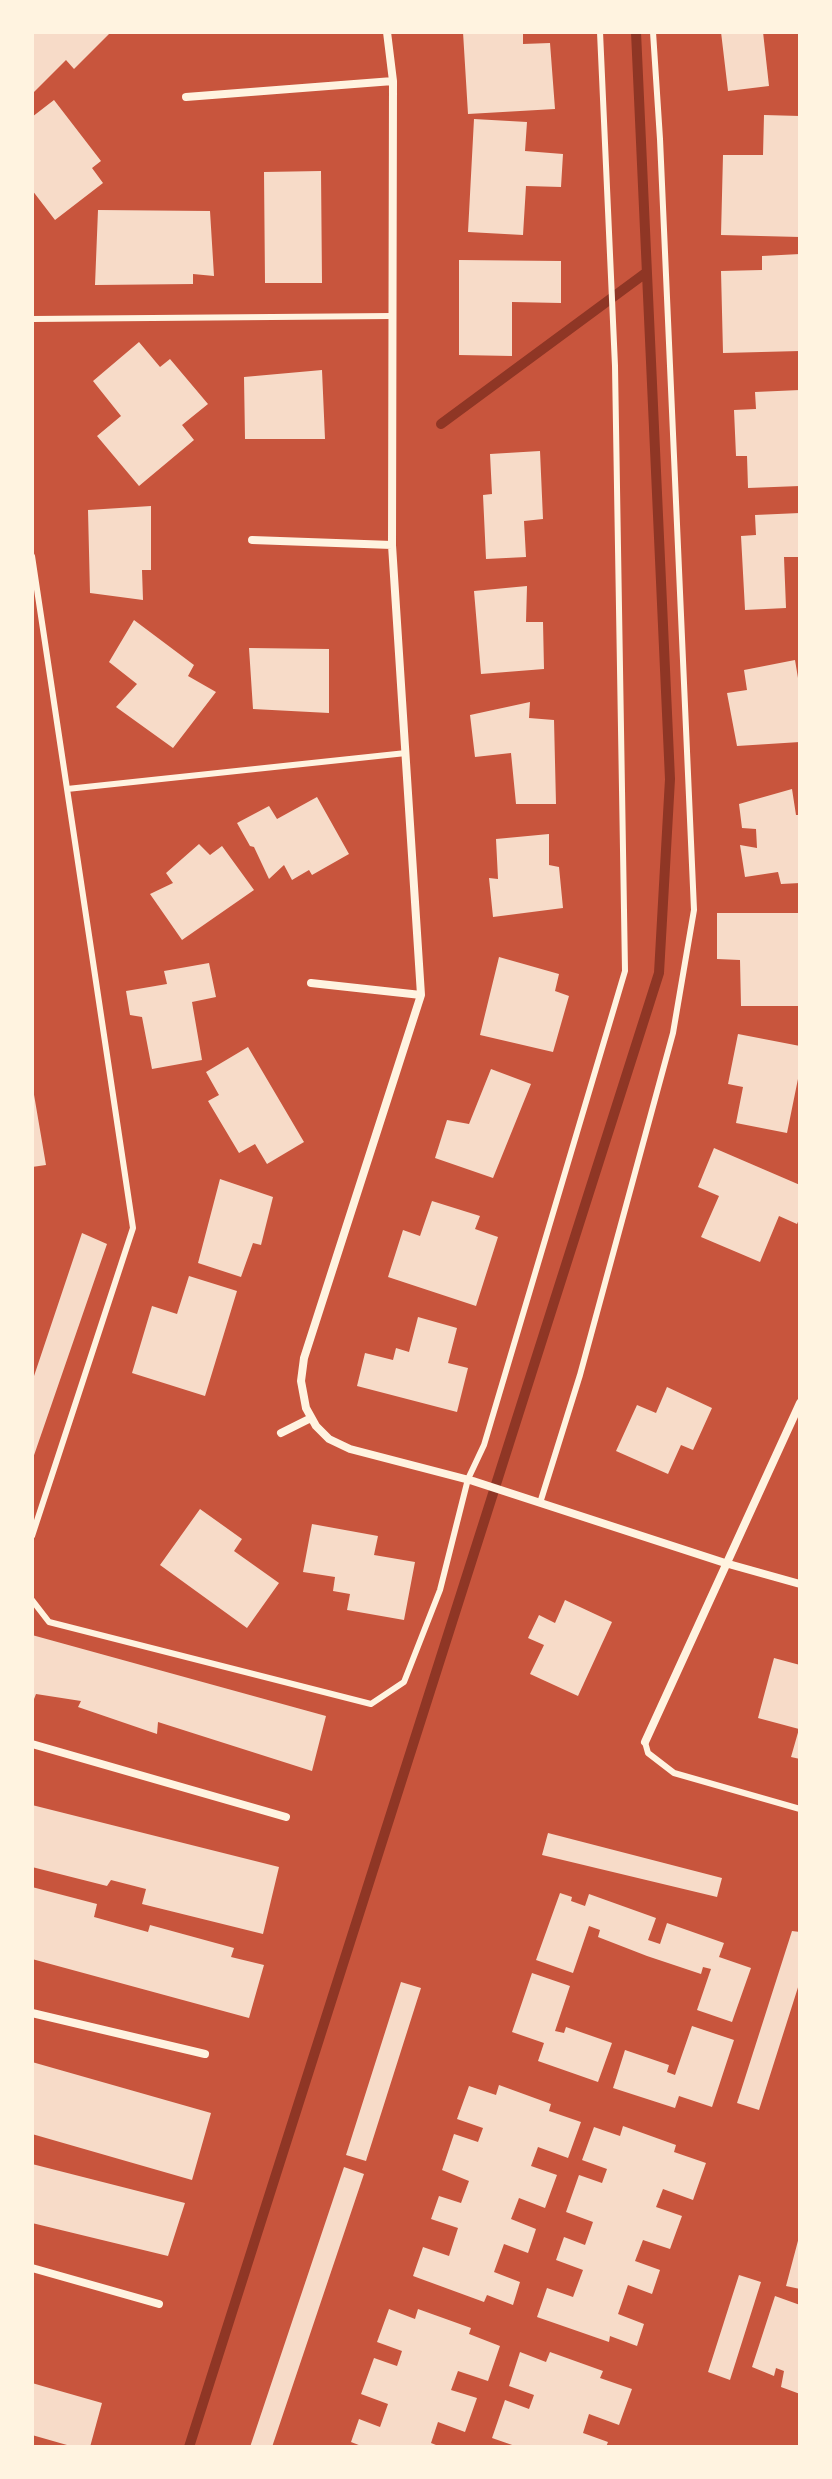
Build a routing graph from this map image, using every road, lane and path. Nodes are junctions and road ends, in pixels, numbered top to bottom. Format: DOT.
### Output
graph roads {
  1 [pos="387,32"];
  2 [pos="600,32"];
  3 [pos="653,32"];
  4 [pos="393,81"];
  5 [pos="186,97"];
  6 [pos="392,316"];
  7 [pos="32,319"];
  8 [pos="252,540"];
  9 [pos="392,545"];
  10 [pos="32,556"];
  11 [pos="406,753"];
  12 [pos="67,789"];
  13 [pos="311,983"];
  14 [pos="421,995"];
  15 [pos="800,1403"];
  16 [pos="311,1418"];
  17 [pos="281,1433"];
  18 [pos="471,1480"];
  19 [pos="540,1503"];
  20 [pos="32,1536"];
  21 [pos="725,1563"];
  22 [pos="800,1584"];
  23 [pos="32,1600"];
  24 [pos="645,1742"];
  25 [pos="32,1744"];
  26 [pos="800,1809"];
  27 [pos="286,1817"];
  28 [pos="32,2013"];
  29 [pos="205,2054"];
  30 [pos="32,2268"];
  31 [pos="159,2304"];
  1 -- 4 [label="street"];
  2 -- 18 [label="lane"];
  3 -- 19 [label="lane"];
  4 -- 5 [label="street"];
  4 -- 6 [label="street"];
  6 -- 7 [label="lane"];
  6 -- 9 [label="street"];
  8 -- 9 [label="street"];
  9 -- 11 [label="street"];
  10 -- 12 [label="lane"];
  11 -- 12 [label="lane"];
  11 -- 14 [label="street"];
  12 -- 20 [label="lane"];
  13 -- 14 [label="street"];
  14 -- 16 [label="street"];
  15 -- 21 [label="street"];
  16 -- 17 [label="street"];
  16 -- 18 [label="street"];
  18 -- 19 [label="street"];
  18 -- 23 [label="lane"];
  19 -- 21 [label="street"];
  21 -- 22 [label="street"];
  21 -- 24 [label="street"];
  24 -- 26 [label="lane"];
  25 -- 27 [label="street"];
  28 -- 29 [label="street"];
  30 -- 31 [label="street"];
}
